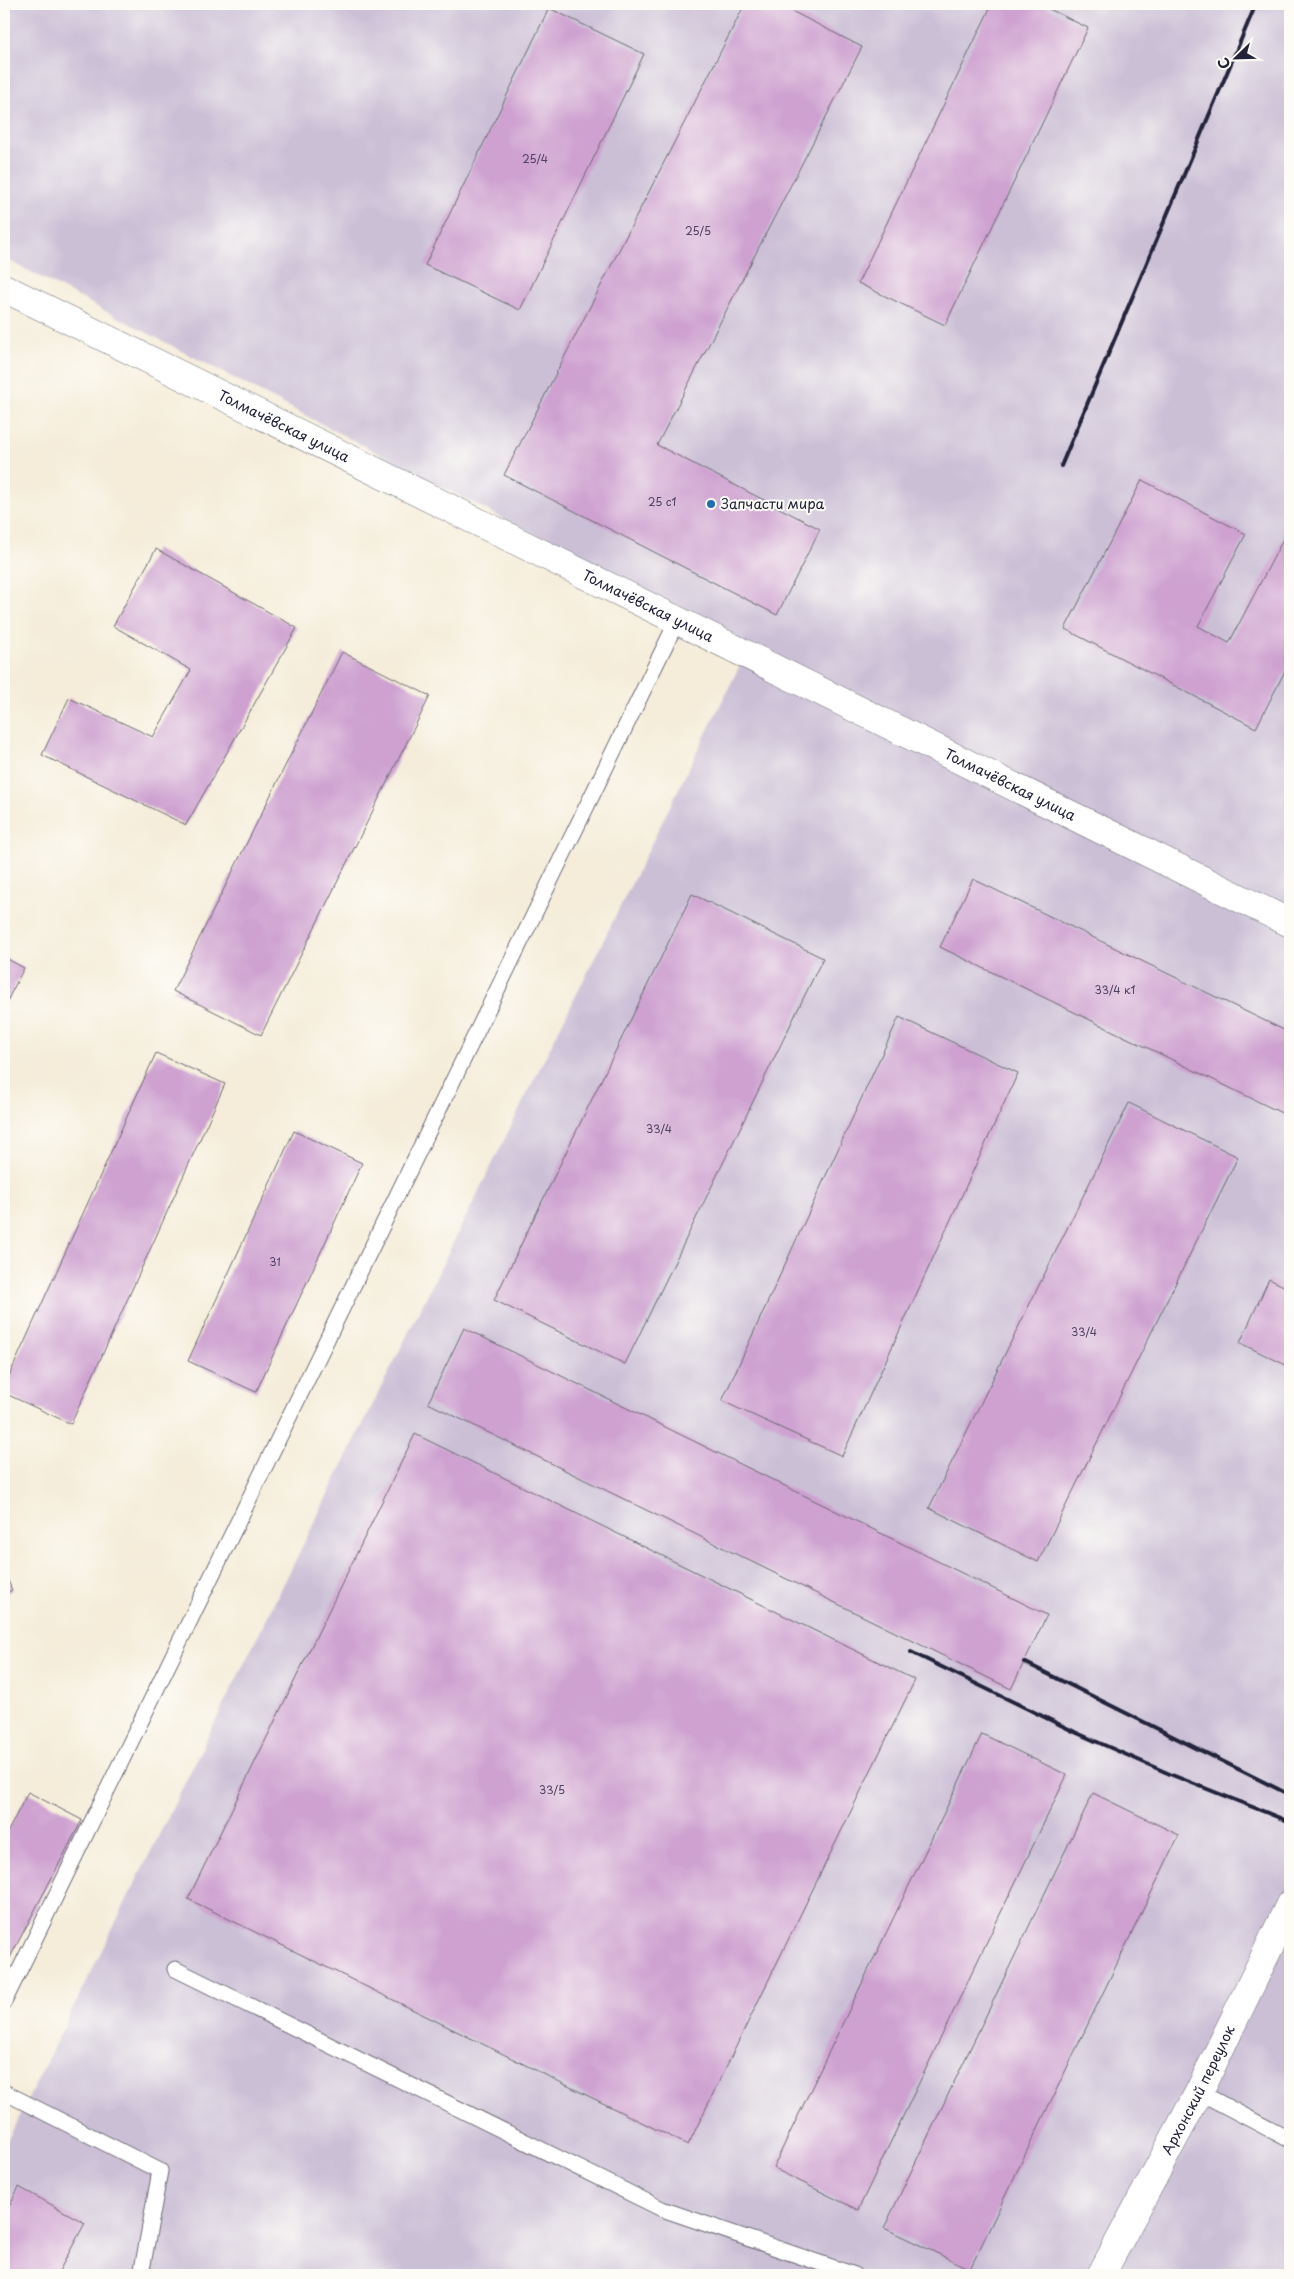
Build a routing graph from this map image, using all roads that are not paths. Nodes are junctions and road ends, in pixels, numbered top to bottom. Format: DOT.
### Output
graph roads {
  1 [pos="4,288"];
  2 [pos="677,621"];
  3 [pos="1290,923"];
  4 [pos="1290,1904"];
  5 [pos="175,1969"];
  6 [pos="4,2002"];
  7 [pos="4,2092"];
  8 [pos="1199,2092"];
  9 [pos="1290,2140"];
  10 [pos="141,2275"];
  11 [pos="855,2275"];
  12 [pos="1101,2275"];
  1 -- 2 [label="street, Толмачёвская улица"];
  2 -- 3 [label="street, Толмачёвская улица"];
  2 -- 6 [label="lane"];
  4 -- 8 [label="street, Архонский переулок"];
  5 -- 11 [label="lane"];
  7 -- 10 [label="lane"];
  8 -- 9 [label="lane"];
  8 -- 12 [label="street, Архонский переулок"];
}
